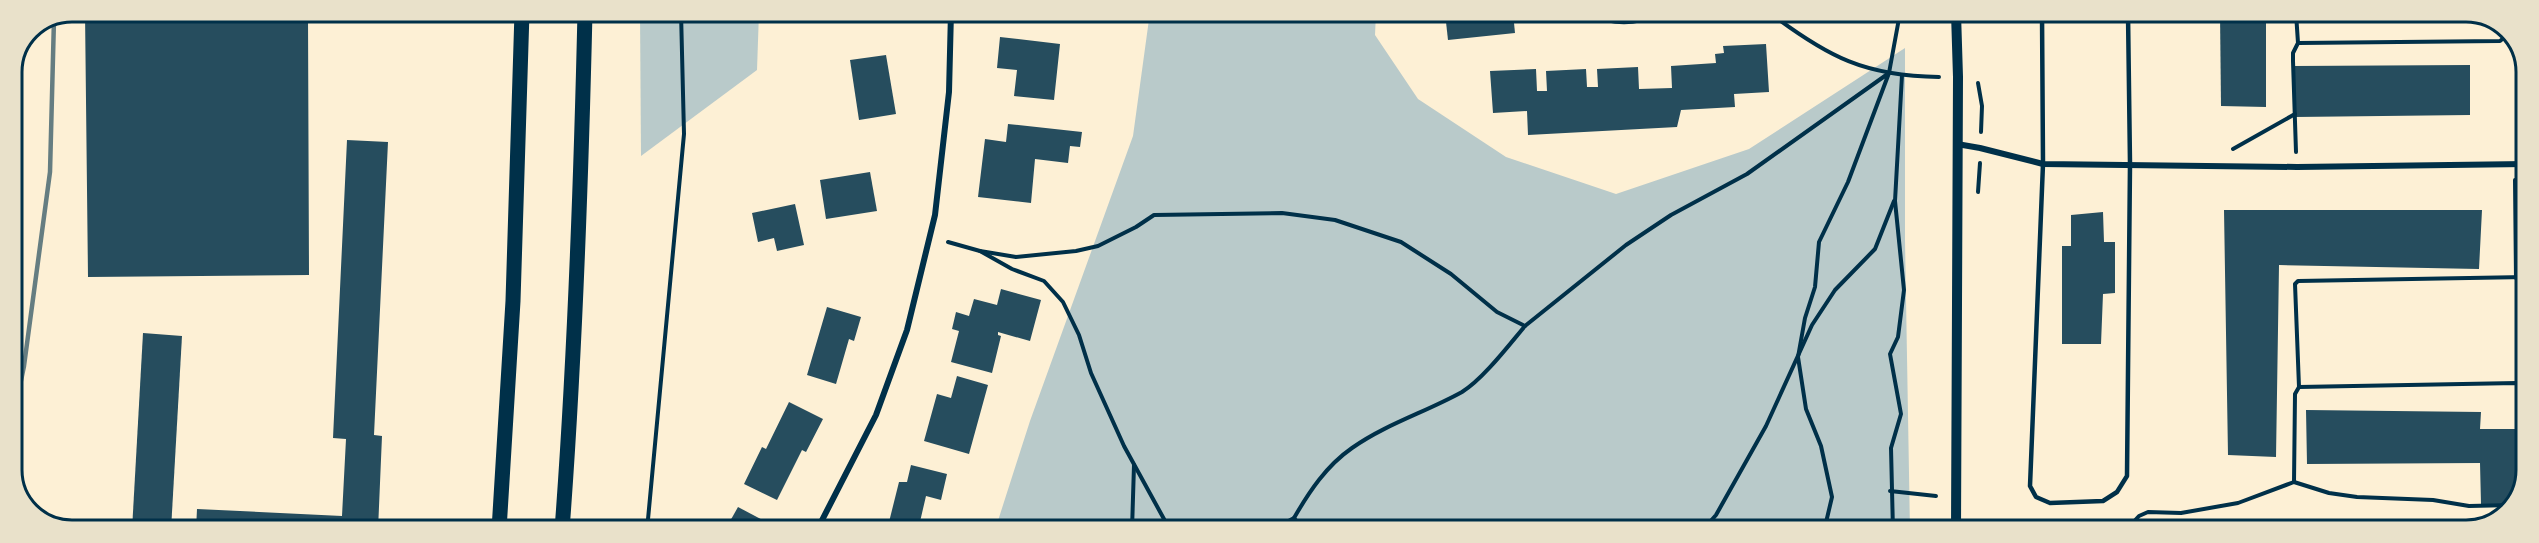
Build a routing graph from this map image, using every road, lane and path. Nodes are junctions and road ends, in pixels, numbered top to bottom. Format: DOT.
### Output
graph roads {
  1 [pos="522,22"];
  2 [pos="585,22"];
  3 [pos="681,22"];
  4 [pos="951,22"];
  5 [pos="1782,22"];
  6 [pos="1898,22"];
  7 [pos="1956,22"];
  8 [pos="2042,22"];
  9 [pos="2128,22"];
  10 [pos="2297,22"];
  11 [pos="2503,38"];
  12 [pos="2298,43"];
  13 [pos="1889,73"];
  14 [pos="1902,75"];
  15 [pos="1933,77"];
  16 [pos="2295,114"];
  17 [pos="1957,144"];
  18 [pos="2043,164"];
  19 [pos="2130,164"];
  20 [pos="2515,164"];
  21 [pos="2220,166"];
  22 [pos="2297,167"];
  23 [pos="1895,201"];
  24 [pos="948,242"];
  25 [pos="980,251"];
  26 [pos="2516,278"];
  27 [pos="1525,326"];
  28 [pos="1798,357"];
  29 [pos="2516,383"];
  30 [pos="2299,387"];
  31 [pos="1134,464"];
  32 [pos="2294,482"];
  33 [pos="1890,491"];
  34 [pos="1936,496"];
  35 [pos="2503,505"];
  36 [pos="1294,518"];
  37 [pos="500,520"];
  38 [pos="563,520"];
  39 [pos="648,520"];
  40 [pos="822,520"];
  41 [pos="1132,520"];
  42 [pos="1165,520"];
  43 [pos="1290,520"];
  44 [pos="1712,520"];
  45 [pos="1827,520"];
  46 [pos="1892,520"];
  47 [pos="1956,520"];
  48 [pos="2135,520"];
  1 -- 37 [label="main road"];
  2 -- 38 [label="main road"];
  3 -- 39 [label="path"];
  4 -- 40 [label="street"];
  5 -- 13 [label="path"];
  6 -- 13 [label="path"];
  7 -- 17 [label="street"];
  8 -- 18 [label="lane"];
  9 -- 19 [label="lane"];
  10 -- 12 [label="path"];
  11 -- 12 [label="path"];
  12 -- 16 [label="path"];
  13 -- 14 [label="path"];
  13 -- 27 [label="path"];
  13 -- 28 [label="path"];
  14 -- 15 [label="path"];
  14 -- 23 [label="path"];
  16 -- 21 [label="path"];
  16 -- 22 [label="path"];
  17 -- 18 [label="street"];
  17 -- 47 [label="street"];
  18 -- 19 [label="street"];
  18 -- 19 [label="lane"];
  19 -- 21 [label="street"];
  20 -- 22 [label="street"];
  20 -- 26 [label="path"];
  21 -- 22 [label="street"];
  23 -- 28 [label="path"];
  23 -- 33 [label="path"];
  24 -- 25 [label="path"];
  25 -- 27 [label="path"];
  25 -- 31 [label="path"];
  26 -- 30 [label="path"];
  27 -- 36 [label="path"];
  28 -- 44 [label="path"];
  28 -- 45 [label="path"];
  29 -- 30 [label="path"];
  30 -- 32 [label="path"];
  31 -- 41 [label="path"];
  31 -- 42 [label="path"];
  32 -- 35 [label="path"];
  32 -- 48 [label="path"];
  33 -- 34 [label="path"];
  33 -- 46 [label="path"];
  36 -- 43 [label="path"];
}
